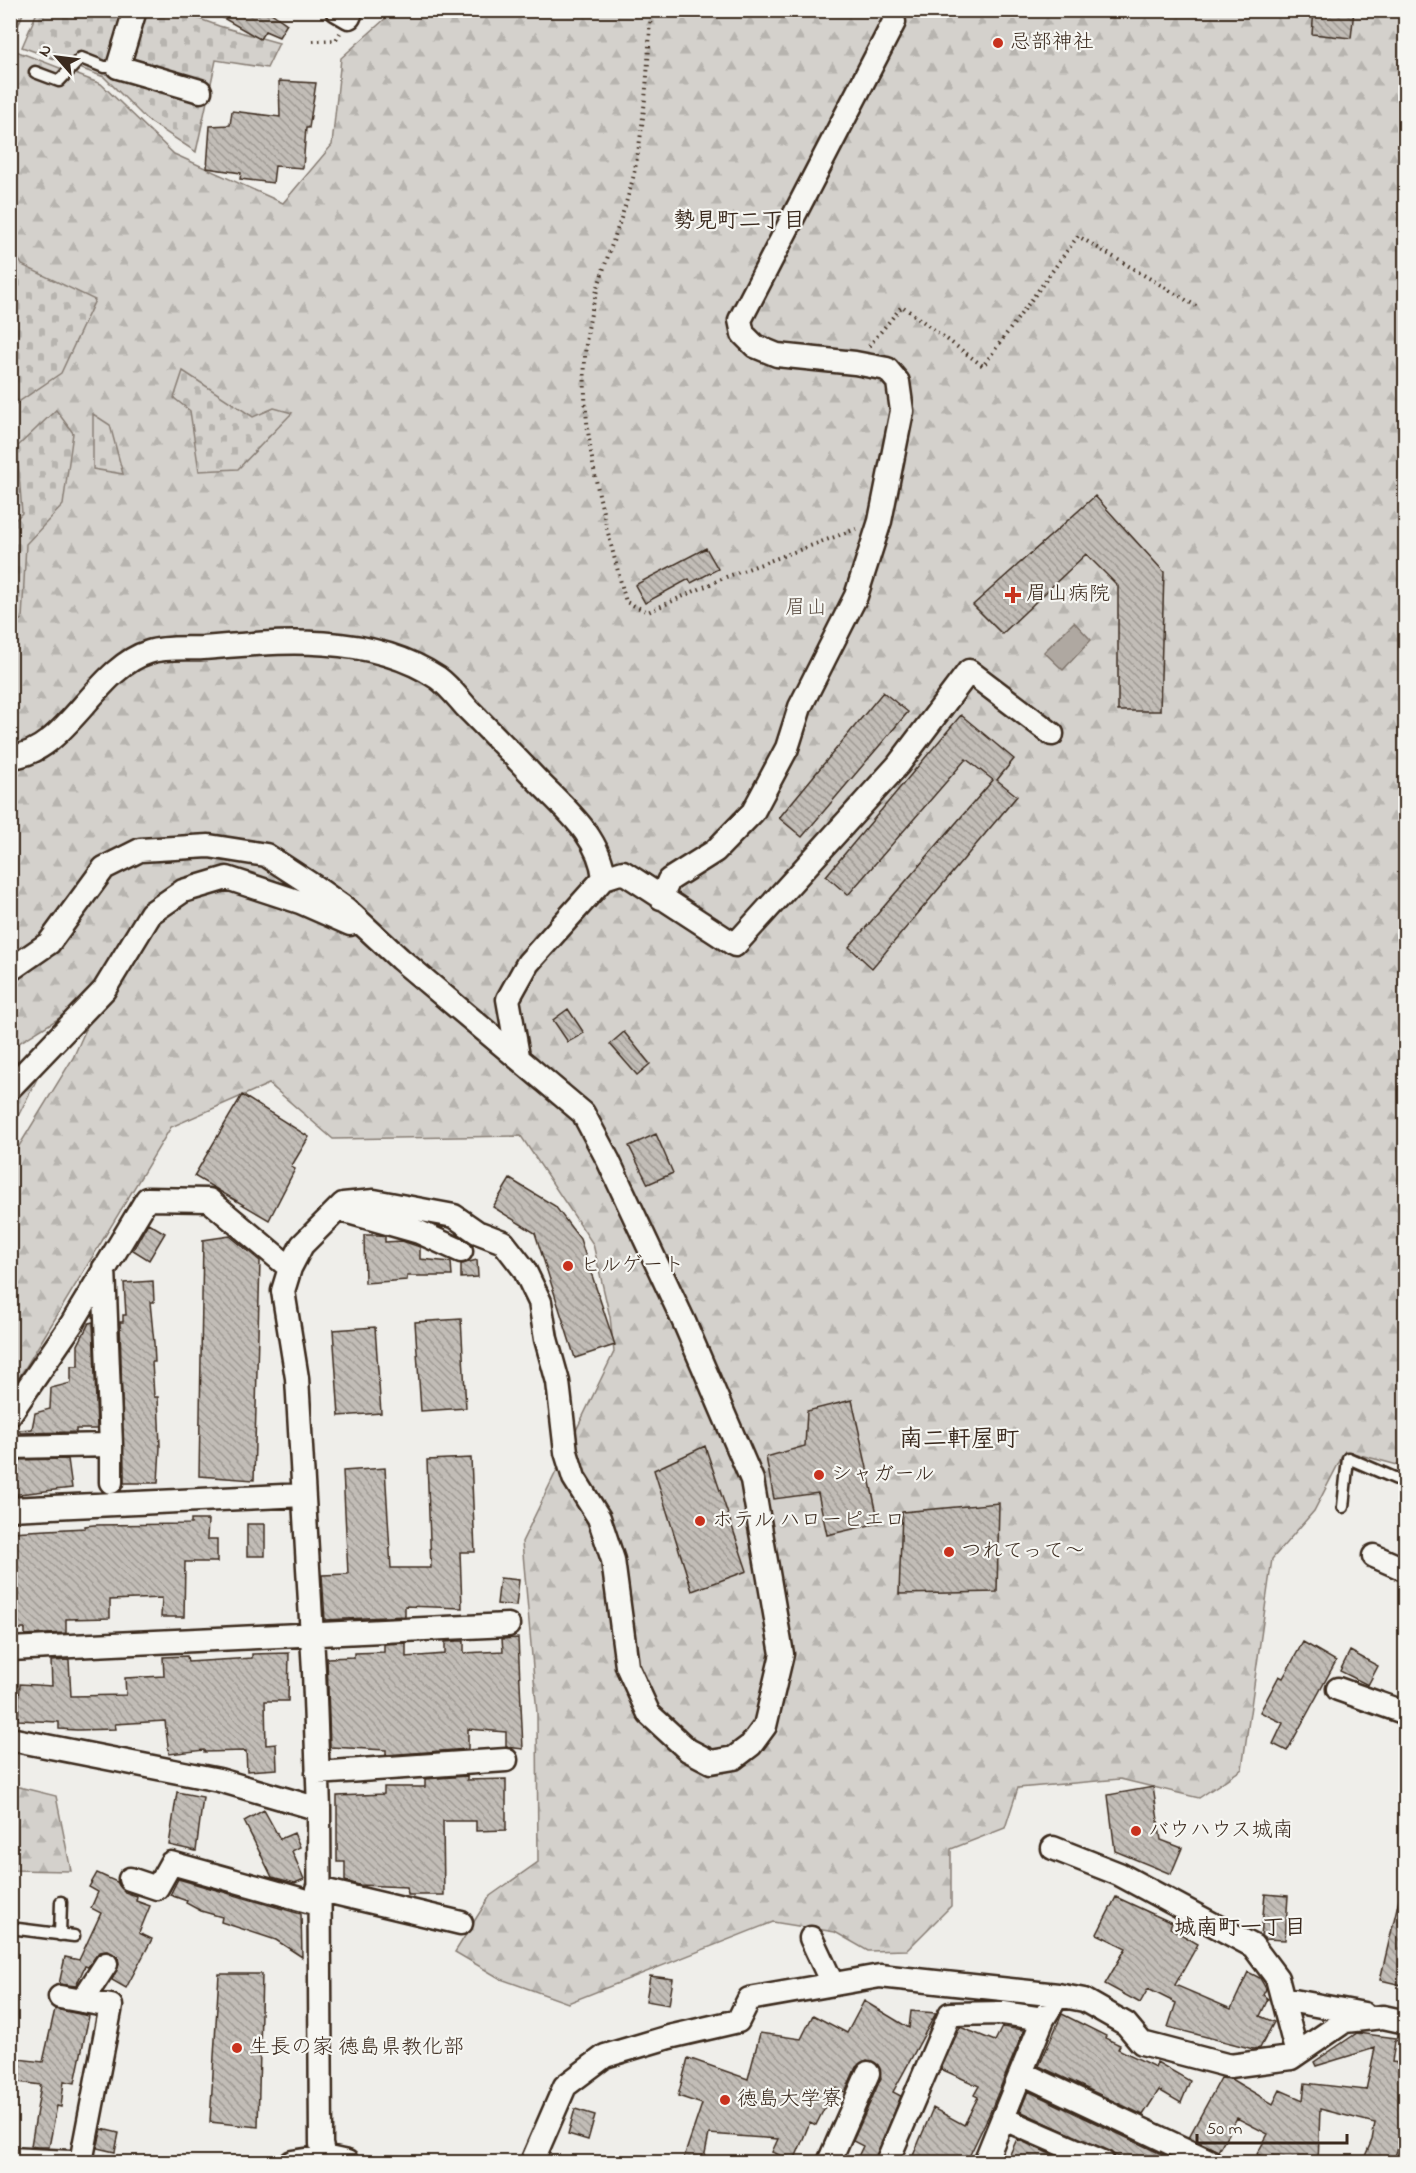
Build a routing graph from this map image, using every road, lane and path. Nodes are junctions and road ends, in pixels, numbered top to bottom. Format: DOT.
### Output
graph roads {
  1 [pos="135,10"];
  2 [pos="337,10"];
  3 [pos="352,10"];
  4 [pos="651,10"];
  5 [pos="894,22"];
  6 [pos="118,67"];
  7 [pos="35,72"];
  8 [pos="200,90"];
  9 [pos="1196,306"];
  10 [pos="855,363"];
  11 [pos="880,520"];
  12 [pos="1052,734"];
  13 [pos="10,757"];
  14 [pos="604,878"];
  15 [pos="661,898"];
  16 [pos="372,934"];
  17 [pos="10,970"];
  18 [pos="518,1056"];
  19 [pos="10,1088"];
  20 [pos="338,1209"];
  21 [pos="461,1251"];
  22 [pos="104,1268"];
  23 [pos="290,1268"];
  24 [pos="10,1414"];
  25 [pos="111,1445"];
  26 [pos="10,1447"];
  27 [pos="111,1482"];
  28 [pos="1406,1483"];
  29 [pos="303,1495"];
  30 [pos="1343,1507"];
  31 [pos="10,1509"];
  32 [pos="1374,1556"];
  33 [pos="1406,1569"];
  34 [pos="508,1625"];
  35 [pos="311,1633"];
  36 [pos="10,1648"];
  37 [pos="1338,1689"];
  38 [pos="1406,1713"];
  39 [pos="10,1739"];
  40 [pos="506,1760"];
  41 [pos="317,1773"];
  42 [pos="319,1809"];
  43 [pos="1053,1848"];
  44 [pos="130,1879"];
  45 [pos="318,1896"];
  46 [pos="61,1902"];
  47 [pos="461,1923"];
  48 [pos="10,1928"];
  49 [pos="60,1935"];
  50 [pos="74,1936"];
  51 [pos="811,1938"];
  52 [pos="106,1964"];
  53 [pos="832,1983"];
  54 [pos="1058,1995"];
  55 [pos="60,1997"];
  56 [pos="1283,1999"];
  57 [pos="82,2001"];
  58 [pos="1383,2017"];
  59 [pos="1043,2019"];
  60 [pos="1406,2022"];
  61 [pos="1297,2054"];
  62 [pos="868,2073"];
  63 [pos="1022,2073"];
  64 [pos="1004,2119"];
  65 [pos="324,2157"];
  66 [pos="10,2159"];
  67 [pos="70,2163"];
  68 [pos="81,2163"];
  69 [pos="292,2163"];
  70 [pos="346,2163"];
  71 [pos="532,2163"];
  72 [pos="829,2163"];
  73 [pos="887,2163"];
  74 [pos="985,2163"];
  75 [pos="1103,2163"];
  76 [pos="1211,2163"];
  1 -- 6 [label="street"];
  2 -- 3 [label="street"];
  4 -- 11 [label="path"];
  5 -- 10 [label="street"];
  6 -- 7 [label="lane"];
  6 -- 8 [label="street"];
  9 -- 10 [label="path"];
  10 -- 11 [label="street"];
  11 -- 15 [label="street"];
  12 -- 15 [label="street"];
  13 -- 14 [label="street"];
  14 -- 15 [label="street"];
  14 -- 18 [label="street"];
  16 -- 17 [label="street"];
  16 -- 18 [label="street"];
  16 -- 19 [label="street"];
  18 -- 20 [label="street"];
  20 -- 21 [label="street"];
  20 -- 23 [label="street"];
  22 -- 23 [label="street"];
  22 -- 24 [label="street"];
  22 -- 25 [label="street"];
  23 -- 29 [label="street"];
  25 -- 26 [label="street"];
  25 -- 27 [label="street"];
  28 -- 30 [label="lane"];
  29 -- 31 [label="street"];
  29 -- 35 [label="street"];
  32 -- 33 [label="street"];
  34 -- 35 [label="street"];
  35 -- 36 [label="street"];
  35 -- 41 [label="street"];
  37 -- 38 [label="street"];
  39 -- 42 [label="street"];
  40 -- 41 [label="street"];
  41 -- 42 [label="street"];
  42 -- 45 [label="street"];
  43 -- 56 [label="street"];
  44 -- 45 [label="street"];
  45 -- 47 [label="street"];
  45 -- 65 [label="street"];
  46 -- 49 [label="lane"];
  48 -- 49 [label="lane"];
  49 -- 50 [label="lane"];
  51 -- 53 [label="street"];
  52 -- 57 [label="street"];
  53 -- 54 [label="street"];
  53 -- 71 [label="street"];
  54 -- 59 [label="street"];
  54 -- 61 [label="street"];
  55 -- 57 [label="street"];
  56 -- 58 [label="street"];
  56 -- 61 [label="street"];
  57 -- 68 [label="street"];
  58 -- 60 [label="street"];
  58 -- 61 [label="street"];
  59 -- 63 [label="street"];
  59 -- 73 [label="street"];
  62 -- 72 [label="street"];
  63 -- 64 [label="street"];
  63 -- 76 [label="street"];
  64 -- 74 [label="street"];
  64 -- 75 [label="street"];
  65 -- 69 [label="street"];
  65 -- 70 [label="street"];
  66 -- 67 [label="street"];
}
